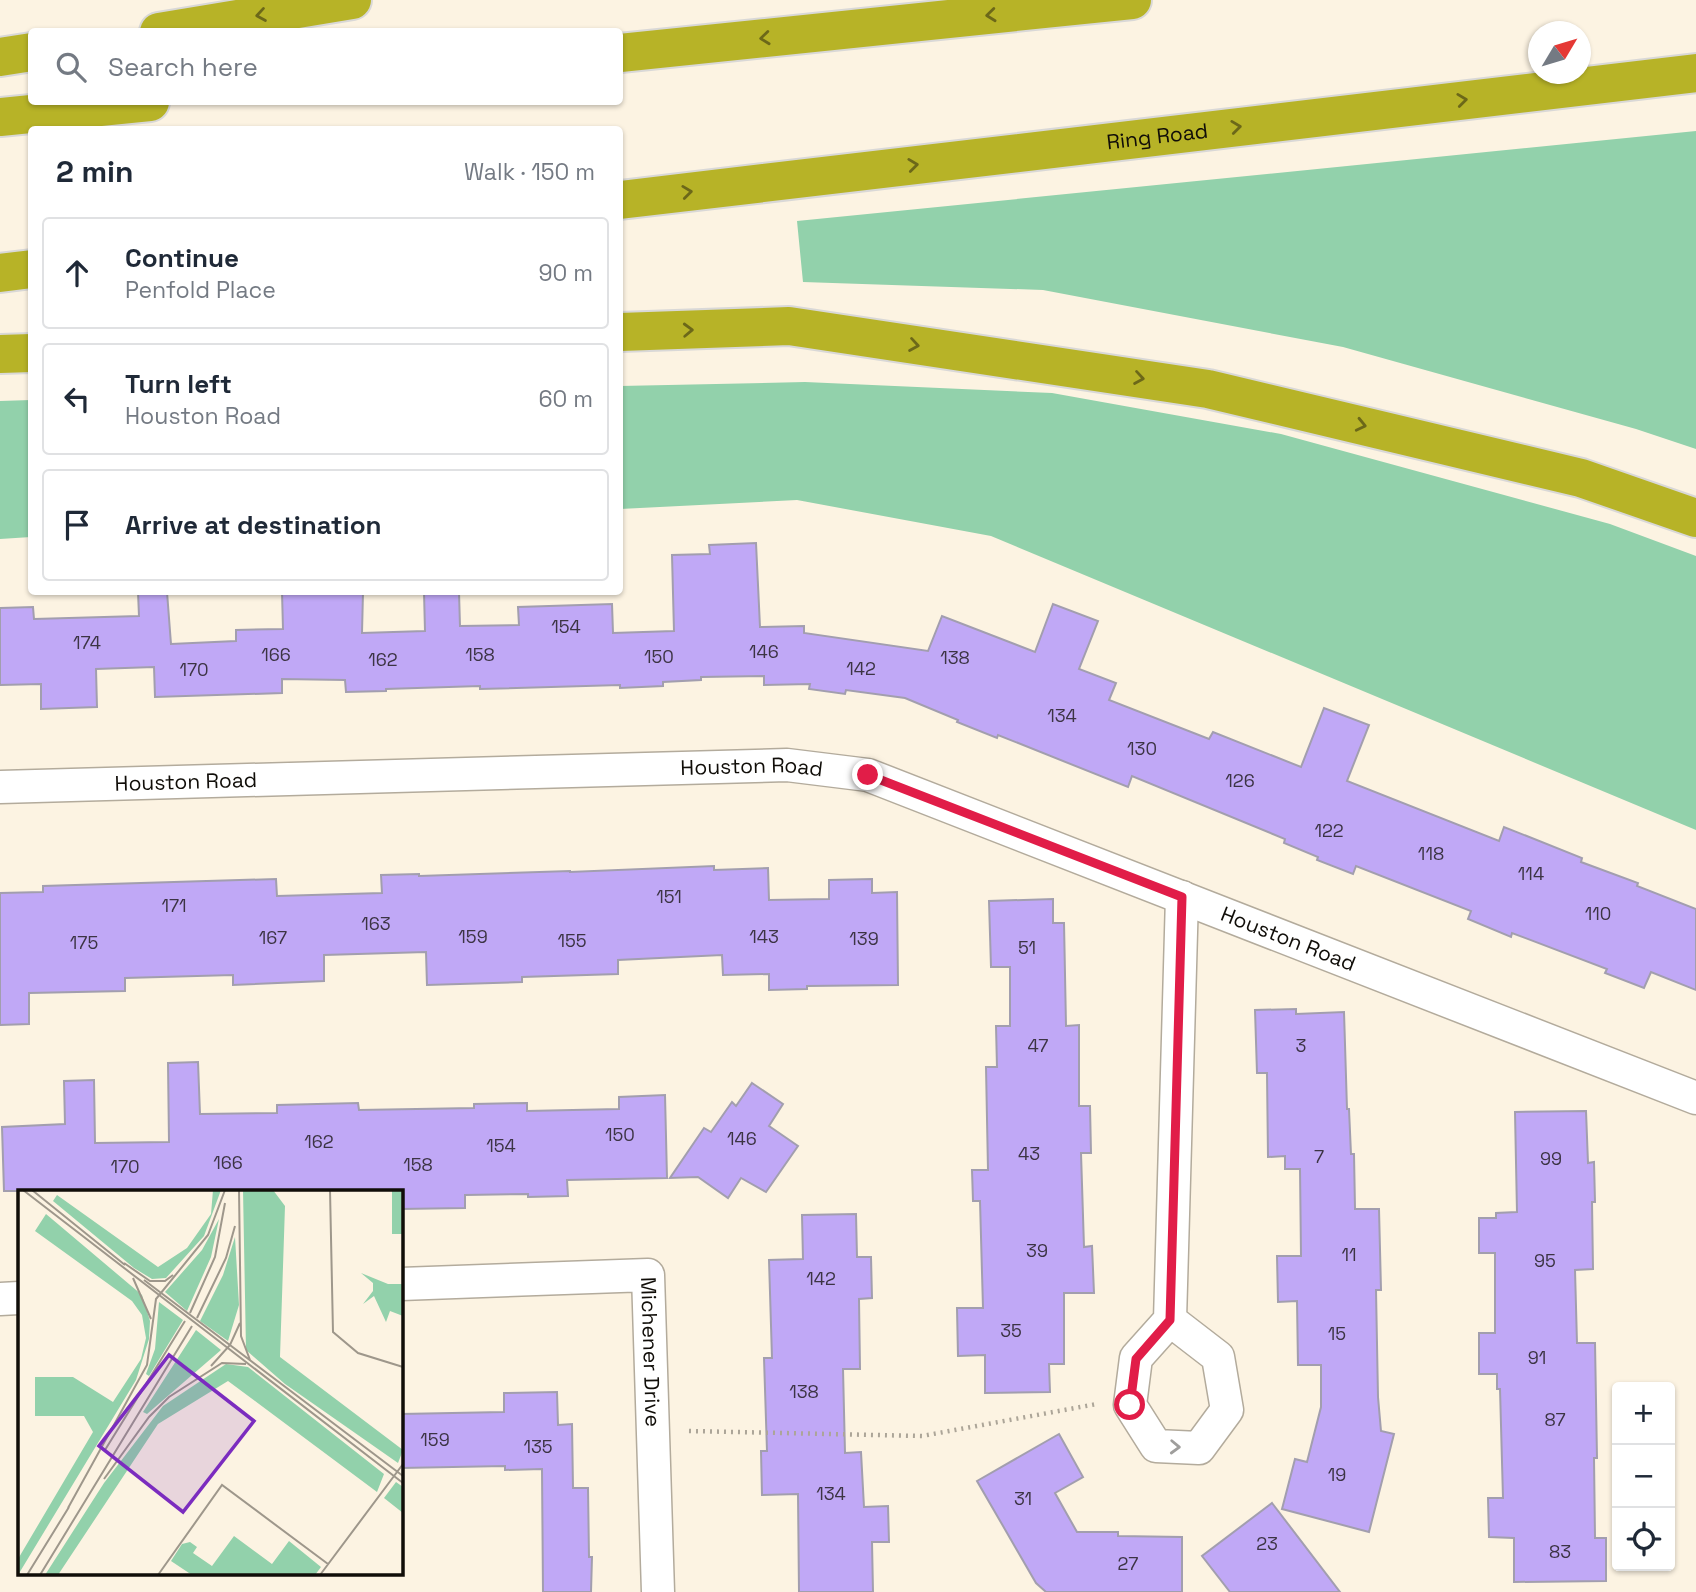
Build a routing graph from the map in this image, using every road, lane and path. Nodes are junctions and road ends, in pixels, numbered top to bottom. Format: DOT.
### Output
graph roads {
  1 [pos="352,0"];
  2 [pos="1132,0"];
  3 [pos="183,28"];
  4 [pos="28,53"];
  5 [pos="623,53"];
  6 [pos="0,57"];
  7 [pos="1696,73"];
  8 [pos="120,105"];
  9 [pos="0,117"];
  10 [pos="623,200"];
  11 [pos="28,270"];
  12 [pos="0,273"];
  13 [pos="623,332"];
  14 [pos="28,353"];
  15 [pos="0,354"];
  16 [pos="1696,517"];
  17 [pos="0,787"];
  18 [pos="1182,897"];
  19 [pos="1696,1098"];
  20 [pos="402,1284"];
  21 [pos="18,1298"];
  22 [pos="0,1299"];
  23 [pos="1170,1320"];
  24 [pos="1130,1405"];
  25 [pos="653,1431"];
  26 [pos="658,1592"];
  1 -- 3 [label="highway, one-way"];
  2 -- 5 [label="highway, one-way"];
  4 -- 6 [label="highway"];
  10 -- 7 [label="highway, Ring Road, one-way"];
  8 -- 9 [label="highway"];
  11 -- 12 [label="highway"];
  13 -- 16 [label="highway, one-way"];
  14 -- 15 [label="highway"];
  17 -- 18 [label="street, Houston Road"];
  18 -- 19 [label="street, Houston Road"];
  18 -- 23 [label="street"];
  20 -- 25 [label="street, Michener Drive"];
  21 -- 22 [label="street"];
  23 -- 24 [label="street"];
  24 -- 23 [label="street, one-way"];
  24 -- 25 [label="path"];
  25 -- 26 [label="street, Michener Drive"];
}
